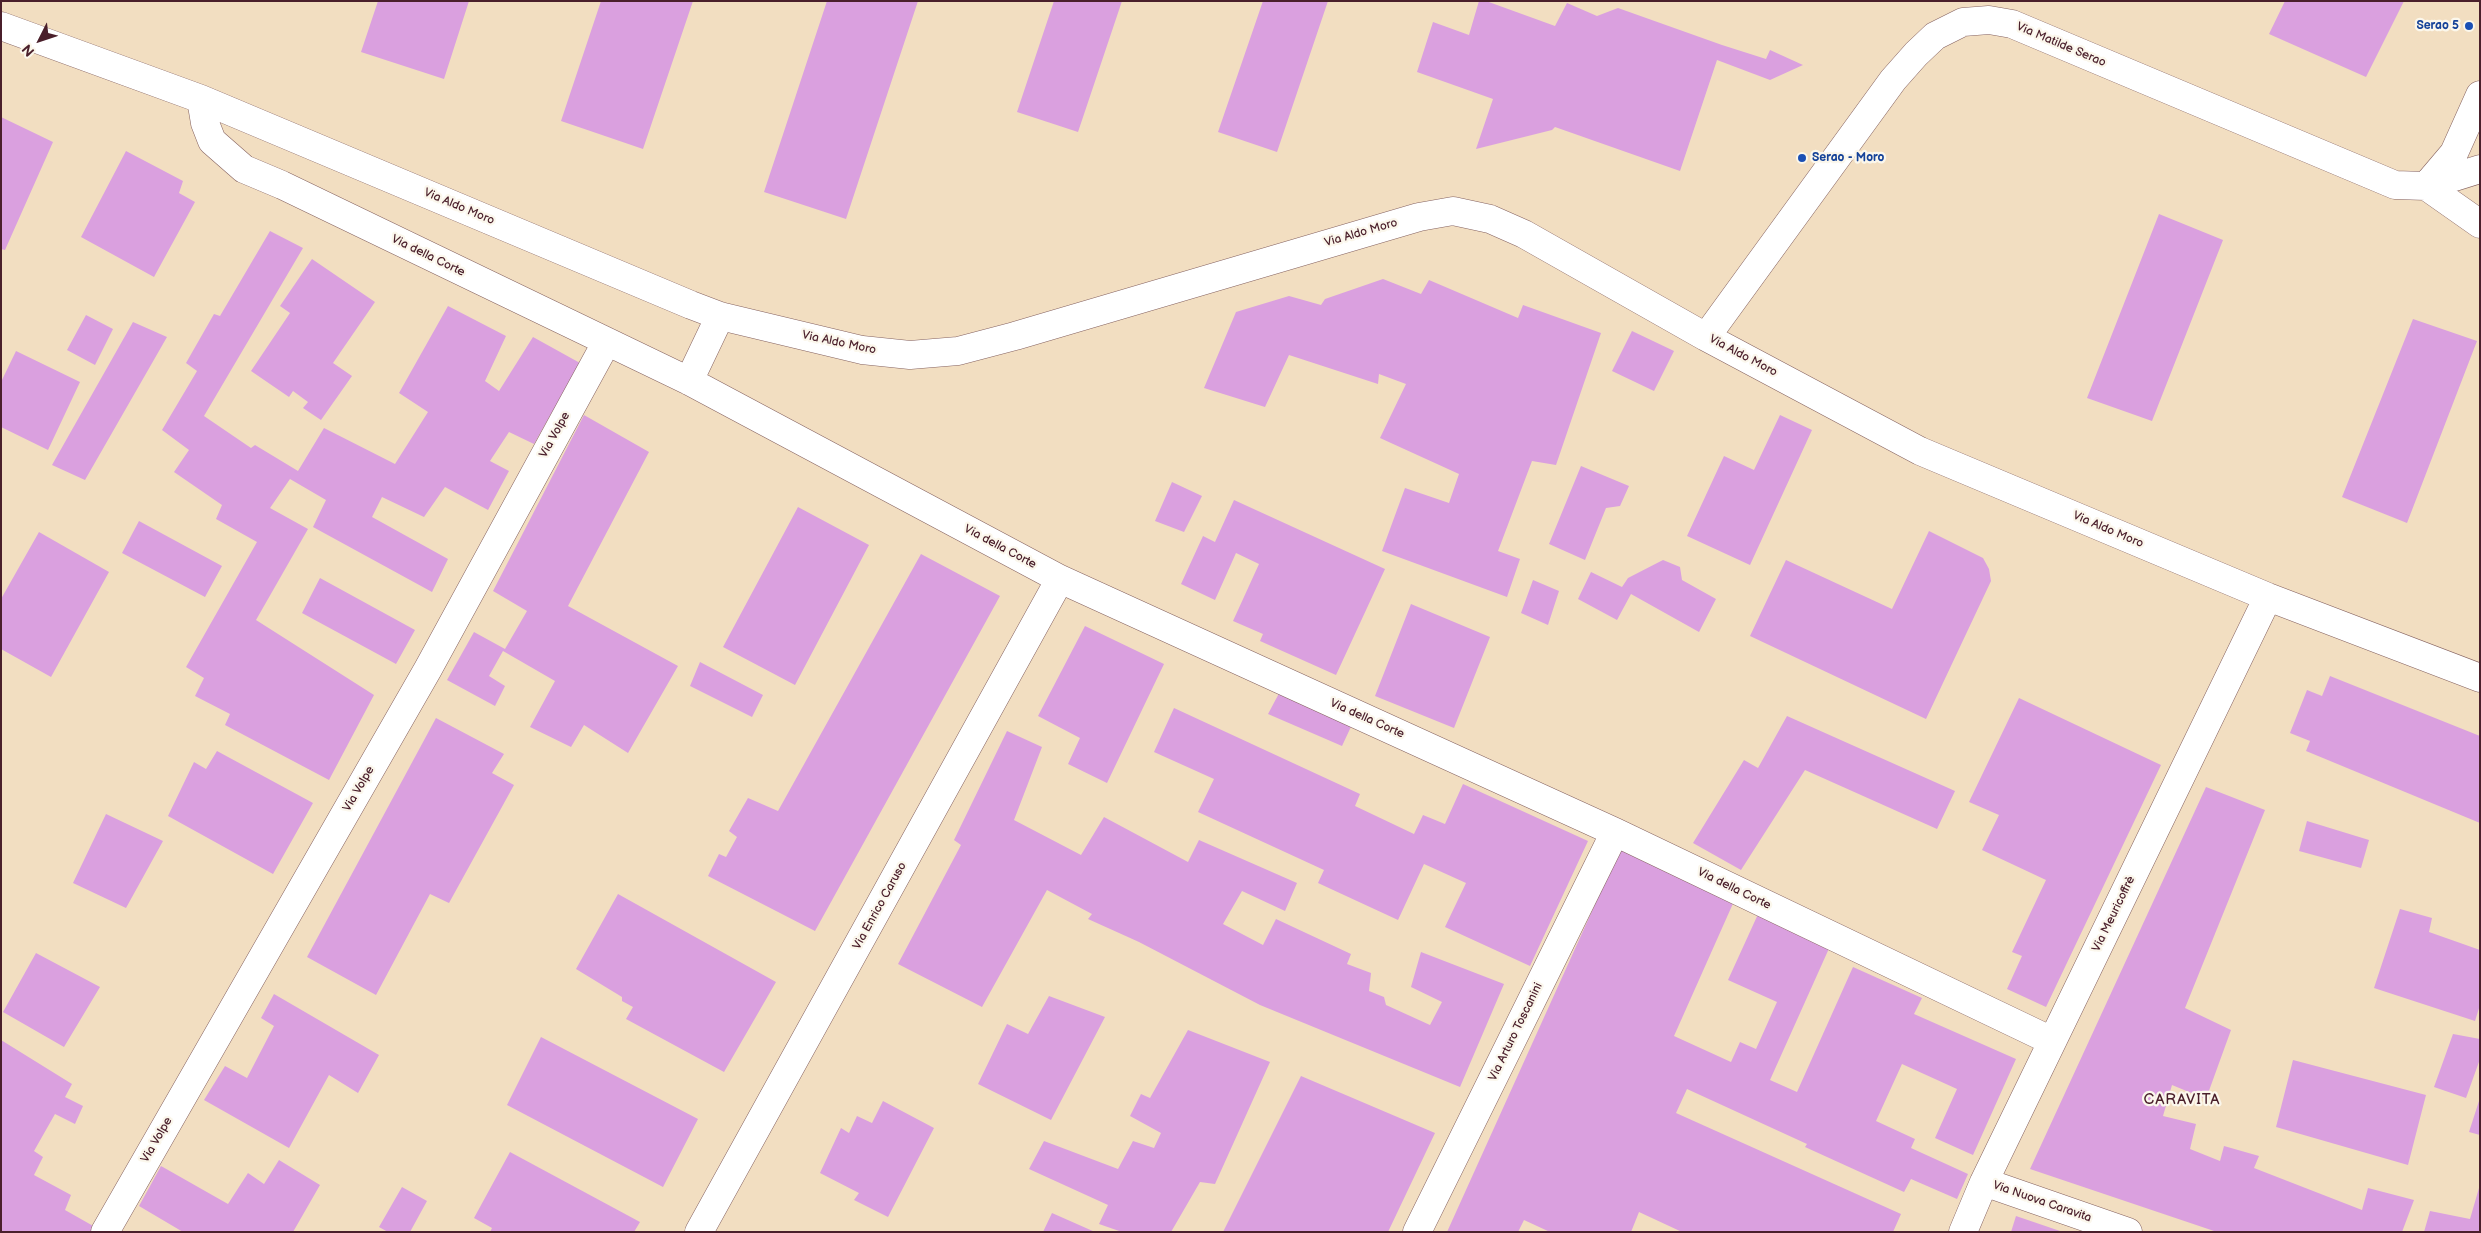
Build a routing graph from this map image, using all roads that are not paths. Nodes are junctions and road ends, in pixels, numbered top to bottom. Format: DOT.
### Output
graph roads {
  1 [pos="1,26"];
  2 [pos="2480,95"];
  3 [pos="201,99"];
  4 [pos="2480,169"];
  5 [pos="2426,186"];
  6 [pos="2480,224"];
  7 [pos="720,316"];
  8 [pos="1706,337"];
  9 [pos="606,343"];
  10 [pos="689,381"];
  11 [pos="1060,580"];
  12 [pos="2268,597"];
  13 [pos="2480,678"];
  14 [pos="1615,832"];
  15 [pos="2052,1041"];
  16 [pos="1984,1182"];
  17 [pos="105,1232"];
  18 [pos="699,1232"];
  19 [pos="1417,1232"];
  20 [pos="1963,1232"];
  21 [pos="2128,1232"];
  1 -- 3 [label="street, Via Aldo Moro"];
  2 -- 5 [label="street"];
  3 -- 7 [label="street, Via Aldo Moro"];
  3 -- 9 [label="street, Via della Corte"];
  4 -- 5 [label="street, Via Matilde Serao"];
  5 -- 6 [label="street"];
  5 -- 8 [label="street, Via Matilde Serao"];
  7 -- 8 [label="street, Via Aldo Moro"];
  7 -- 10 [label="street"];
  8 -- 12 [label="street, Via Aldo Moro"];
  9 -- 10 [label="street, Via della Corte"];
  9 -- 17 [label="street, Via Volpe"];
  10 -- 11 [label="street, Via della Corte"];
  11 -- 14 [label="street, Via della Corte"];
  11 -- 18 [label="street, Via Enrico Caruso"];
  12 -- 13 [label="street, Via Aldo Moro"];
  12 -- 15 [label="street, Via Meuricoffrè"];
  14 -- 15 [label="street, Via della Corte"];
  14 -- 19 [label="street, Via Arturo Toscanini"];
  15 -- 16 [label="street, Via Meuricoffrè"];
  16 -- 20 [label="street, Via Meuricoffrè"];
  16 -- 21 [label="street, Via Nuova Caravita"];
}
